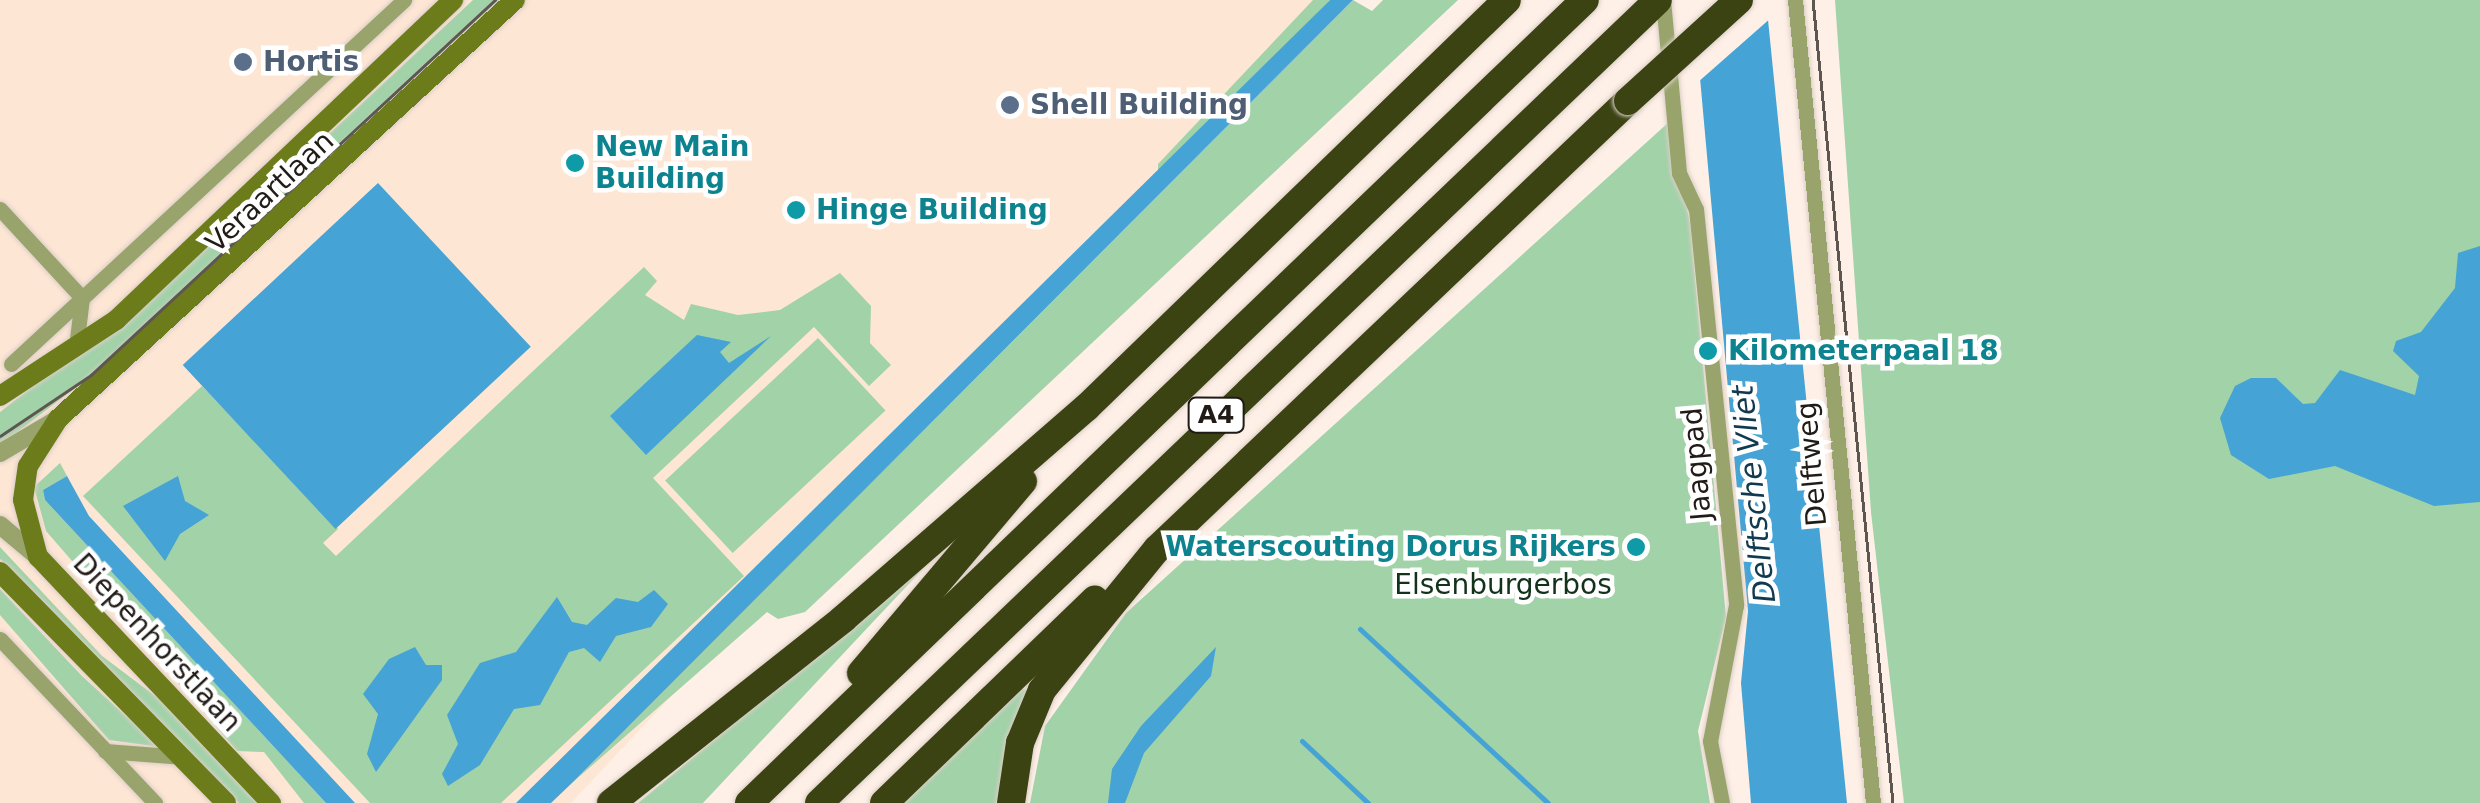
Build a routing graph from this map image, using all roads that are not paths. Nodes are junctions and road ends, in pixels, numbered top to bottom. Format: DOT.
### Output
graph roads {
  1 [pos="404,0"];
  2 [pos="452,0"];
  3 [pos="514,0"];
  4 [pos="1507,0"];
  5 [pos="1585,0"];
  6 [pos="1660,0"];
  7 [pos="1739,0"];
  8 [pos="1795,0"];
  9 [pos="0,209"];
  10 [pos="82,298"];
  11 [pos="76,347"];
  12 [pos="11,364"];
  13 [pos="0,396"];
  14 [pos="1086,408"];
  15 [pos="58,419"];
  16 [pos="0,453"];
  17 [pos="0,525"];
  18 [pos="1157,549"];
  19 [pos="38,557"];
  20 [pos="0,572"];
  21 [pos="0,640"];
  22 [pos="105,751"];
  23 [pos="799,754"];
  24 [pos="184,757"];
  25 [pos="155,803"];
  26 [pos="226,803"];
  27 [pos="270,803"];
  28 [pos="612,803"];
  29 [pos="749,803"];
  30 [pos="818,803"];
  31 [pos="884,803"];
  32 [pos="1011,803"];
  33 [pos="1722,803"];
  34 [pos="1873,803"];
  1 -- 10 [label="street, Veraartlaan"];
  2 -- 11 [label="main road, Veraartlaan"];
  3 -- 15 [label="main road, Veraartlaan"];
  4 -- 14 [label="highway, A4"];
  5 -- 23 [label="highway, A4"];
  6 -- 30 [label="highway, A4"];
  6 -- 33 [label="street, Jaagpad"];
  7 -- 18 [label="highway, A4, bridge"];
  8 -- 34 [label="street, Delftweg"];
  9 -- 10 [label="street"];
  10 -- 11 [label="street"];
  10 -- 12 [label="street, Veraartlaan"];
  11 -- 13 [label="main road, Veraartlaan"];
  14 -- 23 [label="highway, A4"];
  14 -- 28 [label="highway, A4"];
  15 -- 16 [label="street, Veraartlaan"];
  15 -- 19 [label="main road, Veraartlaan"];
  17 -- 19 [label="street, Diepenhorstlaan"];
  18 -- 31 [label="highway, A4"];
  18 -- 32 [label="highway, A4"];
  19 -- 27 [label="main road, Diepenhorstlaan"];
  20 -- 24 [label="main road"];
  21 -- 22 [label="street"];
  22 -- 24 [label="street"];
  22 -- 25 [label="street"];
  23 -- 29 [label="highway, A4"];
  24 -- 26 [label="main road"];
}
